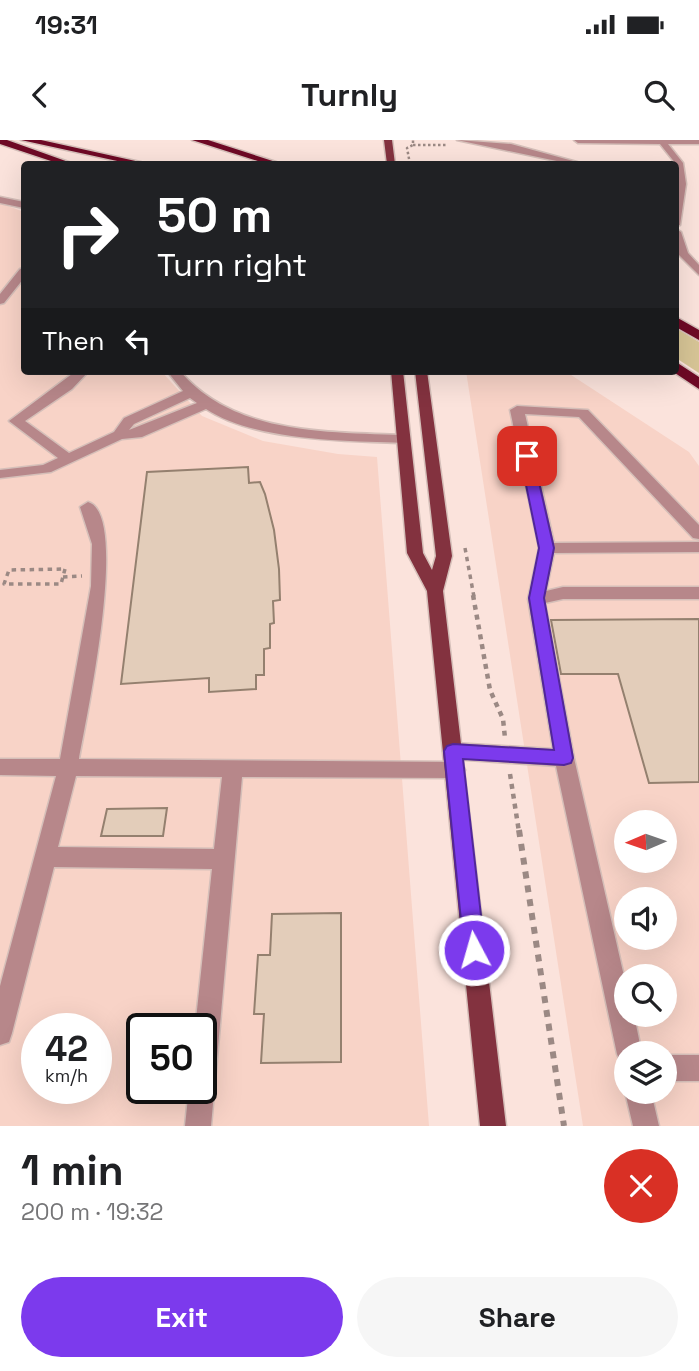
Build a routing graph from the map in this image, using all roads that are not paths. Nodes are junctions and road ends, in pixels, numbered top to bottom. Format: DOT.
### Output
graph roads {
  1 [pos="26,140"];
  2 [pos="197,140"];
  3 [pos="388,140"];
  4 [pos="461,140"];
  5 [pos="578,140"];
  6 [pos="0,141"];
  7 [pos="609,141"];
  8 [pos="699,141"];
  9 [pos="662,142"];
  10 [pos="60,161"];
  11 [pos="129,161"];
  12 [pos="268,161"];
  13 [pos="391,161"];
  14 [pos="568,161"];
  15 [pos="677,161"];
  16 [pos="679,163"];
  17 [pos="682,184"];
  18 [pos="0,200"];
  19 [pos="21,204"];
  20 [pos="679,204"];
  21 [pos="679,241"];
  22 [pos="699,272"];
  23 [pos="21,275"];
  24 [pos="0,302"];
  25 [pos="679,323"];
  26 [pos="699,335"];
  27 [pos="679,369"];
  28 [pos="79,375"];
  29 [pos="177,375"];
  30 [pos="397,375"];
  31 [pos="422,375"];
  32 [pos="699,384"];
  33 [pos="192,392"];
  34 [pos="208,403"];
  35 [pos="119,435"];
  36 [pos="402,439"];
  37 [pos="68,459"];
  38 [pos="0,474"];
  39 [pos="88,507"];
  40 [pos="699,534"];
  41 [pos="699,547"];
  42 [pos="547,548"];
  43 [pos="435,591"];
  44 [pos="699,593"];
  45 [pos="536,598"];
  46 [pos="564,758"];
  47 [pos="454,761"];
  48 [pos="0,767"];
  49 [pos="68,768"];
  50 [pos="233,769"];
  51 [pos="45,857"];
  52 [pos="224,859"];
  53 [pos="0,1033"];
  54 [pos="627,1041"];
  55 [pos="677,1068"];
  56 [pos="699,1068"];
  57 [pos="641,1104"];
  58 [pos="198,1126"];
  59 [pos="493,1126"];
  60 [pos="646,1126"];
  1 -- 11 [label="highway"];
  2 -- 12 [label="highway"];
  3 -- 13 [label="main road"];
  4 -- 14 [label="street"];
  5 -- 7 [label="street"];
  6 -- 10 [label="highway"];
  7 -- 9 [label="street"];
  8 -- 9 [label="street"];
  9 -- 15 [label="street"];
  16 -- 17 [label="street"];
  17 -- 20 [label="street"];
  18 -- 19 [label="street"];
  21 -- 22 [label="street"];
  23 -- 24 [label="street"];
  25 -- 26 [label="highway"];
  27 -- 32 [label="highway"];
  28 -- 37 [label="street"];
  29 -- 33 [label="street"];
  30 -- 36 [label="main road"];
  31 -- 43 [label="main road"];
  33 -- 34 [label="street"];
  33 -- 35 [label="street"];
  34 -- 35 [label="street"];
  34 -- 36 [label="street"];
  35 -- 37 [label="street"];
  36 -- 43 [label="main road"];
  37 -- 38 [label="street"];
  39 -- 49 [label="street"];
  40 -- 42 [label="street"];
  41 -- 42 [label="street"];
  42 -- 45 [label="street"];
  43 -- 47 [label="main road"];
  44 -- 45 [label="street"];
  45 -- 46 [label="street"];
  46 -- 47 [label="street"];
  46 -- 54 [label="street"];
  47 -- 50 [label="street"];
  47 -- 59 [label="main road"];
  48 -- 49 [label="street"];
  49 -- 50 [label="street"];
  49 -- 51 [label="street"];
  50 -- 52 [label="street"];
  51 -- 52 [label="street"];
  51 -- 53 [label="street"];
  52 -- 58 [label="street"];
  55 -- 56 [label="street"];
  57 -- 60 [label="street"];
}
